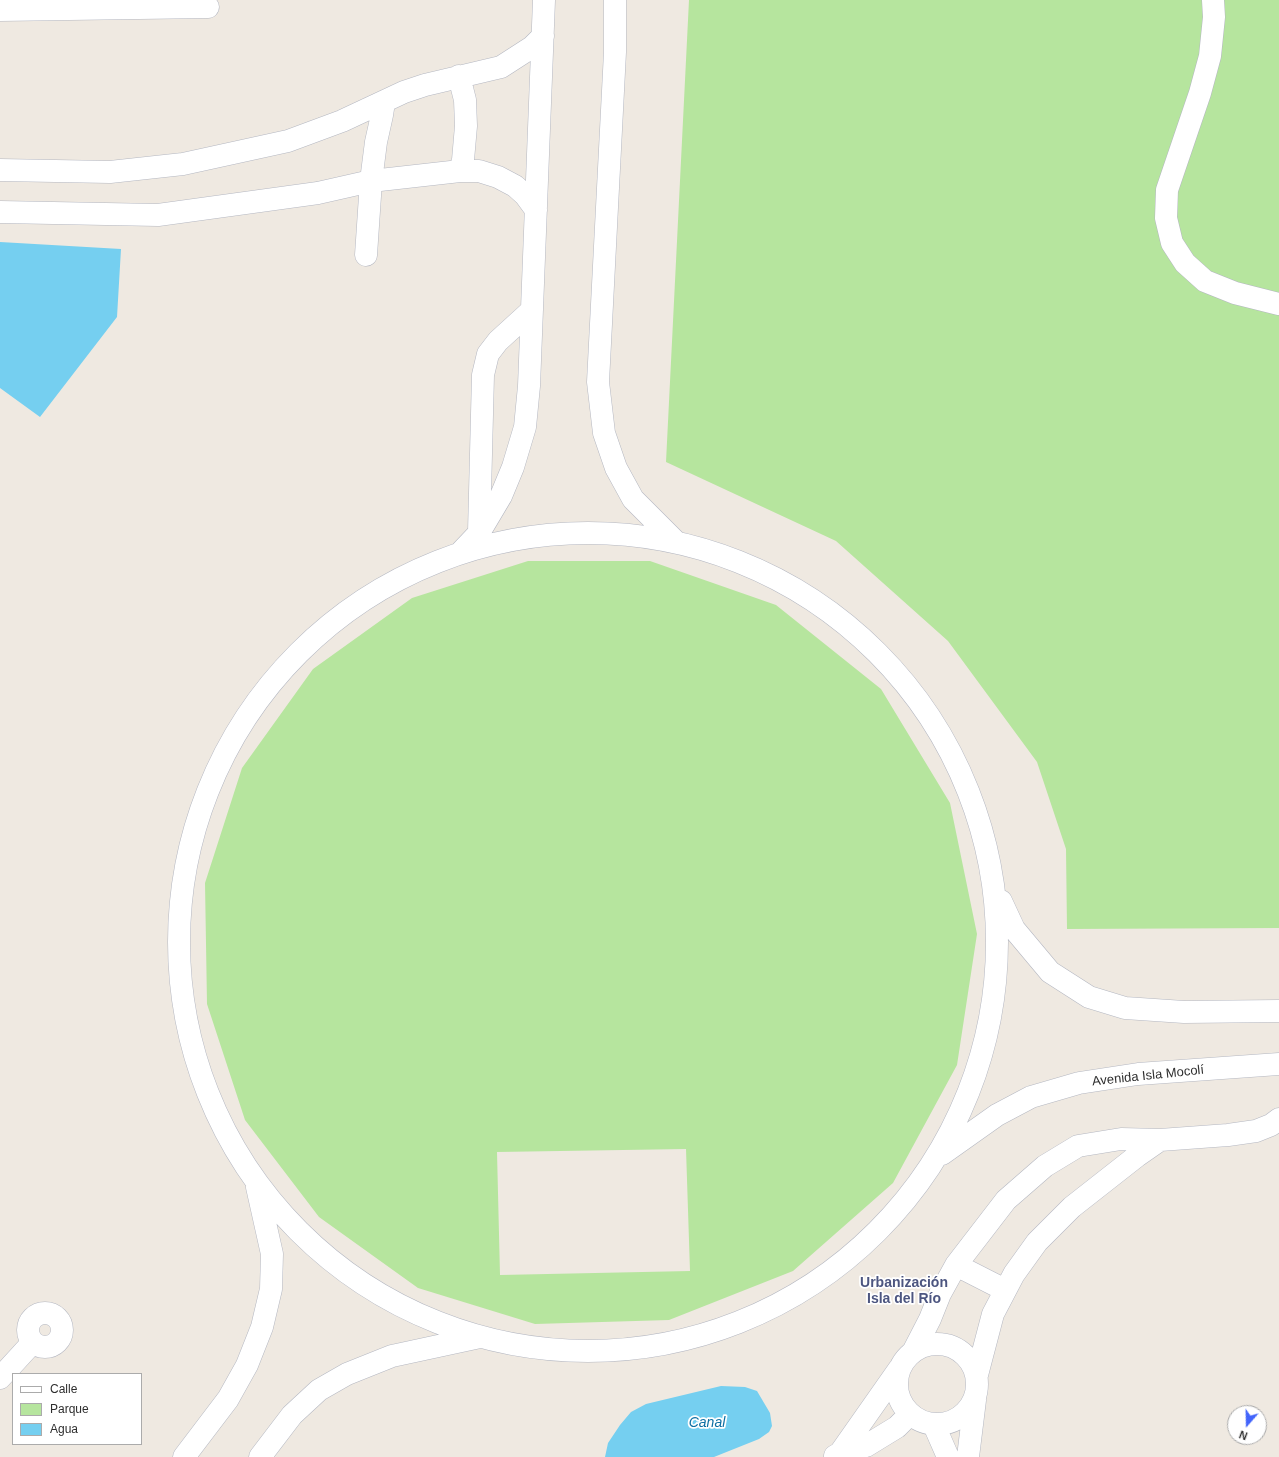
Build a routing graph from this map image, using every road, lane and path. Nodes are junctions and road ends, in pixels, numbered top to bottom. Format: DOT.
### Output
graph roads {
  1 [pos="544,0"];
  2 [pos="615,0"];
  3 [pos="1213,0"];
  4 [pos="208,7"];
  5 [pos="0,10"];
  6 [pos="544,36"];
  7 [pos="459,76"];
  8 [pos="384,102"];
  9 [pos="0,170"];
  10 [pos="460,170"];
  11 [pos="371,181"];
  12 [pos="536,210"];
  13 [pos="0,212"];
  14 [pos="366,255"];
  15 [pos="1279,304"];
  16 [pos="532,310"];
  17 [pos="479,533"];
  18 [pos="676,542"];
  19 [pos="461,552"];
  20 [pos="996,890"];
  21 [pos="1279,1011"];
  22 [pos="1279,1064"];
  23 [pos="1279,1119"];
  24 [pos="1160,1140"];
  25 [pos="940,1156"];
  26 [pos="256,1184"];
  27 [pos="956,1265"];
  28 [pos="1005,1290"];
  29 [pos="480,1337"];
  30 [pos="33,1342"];
  31 [pos="908,1357"];
  32 [pos="977,1375"];
  33 [pos="0,1378"];
  34 [pos="975,1400"];
  35 [pos="910,1414"];
  36 [pos="934,1424"];
  37 [pos="837,1455"];
  38 [pos="184,1457"];
  39 [pos="260,1457"];
  40 [pos="948,1457"];
  41 [pos="968,1457"];
  1 -- 6 [label="street"];
  2 -- 18 [label="street"];
  3 -- 15 [label="street"];
  4 -- 5 [label="street"];
  6 -- 7 [label="street"];
  6 -- 12 [label="street"];
  7 -- 8 [label="street"];
  7 -- 10 [label="street"];
  8 -- 9 [label="street"];
  8 -- 11 [label="street"];
  10 -- 11 [label="street"];
  10 -- 12 [label="street"];
  11 -- 13 [label="street"];
  11 -- 14 [label="street"];
  12 -- 16 [label="street"];
  16 -- 17 [label="street"];
  16 -- 17 [label="street"];
  17 -- 19 [label="street"];
  18 -- 19 [label="street"];
  18 -- 20 [label="street"];
  19 -- 26 [label="street"];
  20 -- 21 [label="street"];
  20 -- 25 [label="street"];
  22 -- 25 [label="street, Avenida Isla Mocolí"];
  23 -- 24 [label="street"];
  24 -- 27 [label="street"];
  24 -- 28 [label="street"];
  25 -- 29 [label="street"];
  26 -- 29 [label="street"];
  26 -- 38 [label="street"];
  27 -- 28 [label="street"];
  27 -- 31 [label="street"];
  28 -- 32 [label="street"];
  29 -- 39 [label="street"];
  30 -- 33 [label="street"];
  31 -- 32 [label="street"];
  31 -- 35 [label="street"];
  31 -- 37 [label="street"];
  32 -- 34 [label="street"];
  34 -- 36 [label="street"];
  34 -- 41 [label="street"];
  35 -- 36 [label="street"];
  35 -- 37 [label="street"];
  36 -- 40 [label="street"];
}
